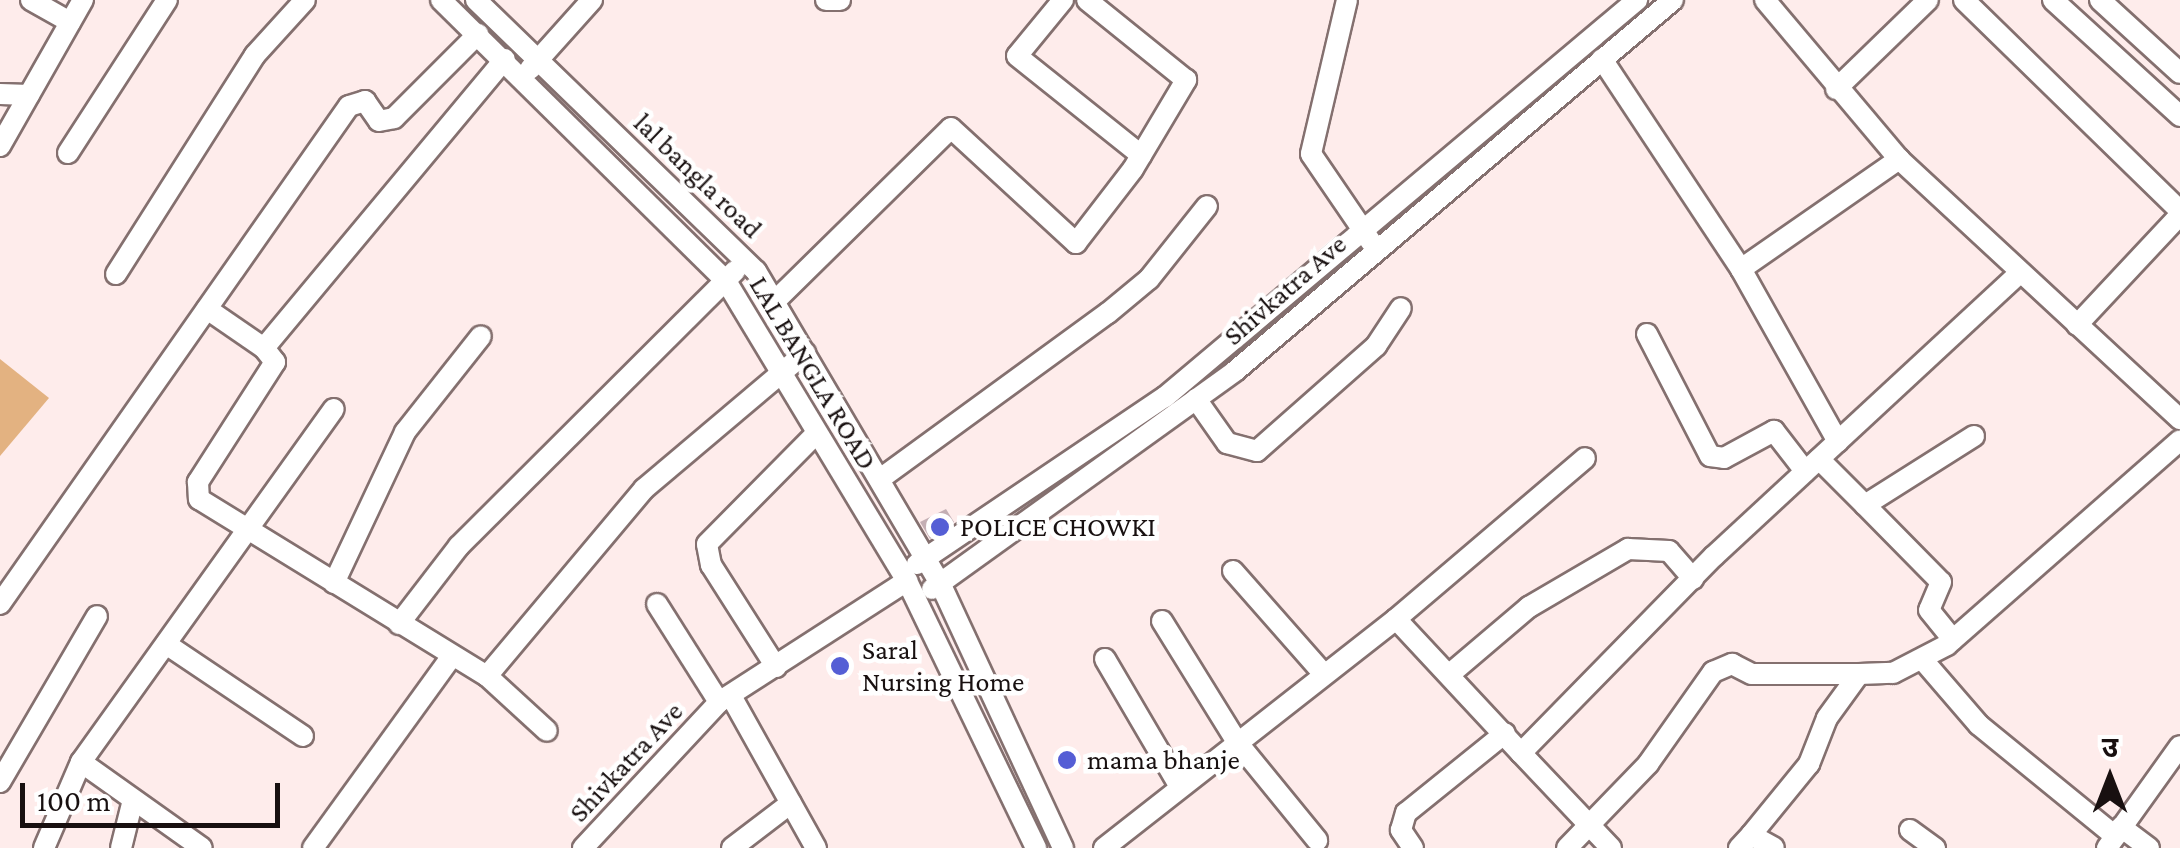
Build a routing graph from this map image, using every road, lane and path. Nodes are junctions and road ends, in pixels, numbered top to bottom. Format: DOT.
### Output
graph roads {
  1 [pos="31,0"];
  2 [pos="83,0"];
  3 [pos="167,0"];
  4 [pos="304,0"];
  5 [pos="441,0"];
  6 [pos="476,0"];
  7 [pos="592,0"];
  8 [pos="826,0"];
  9 [pos="840,0"];
  10 [pos="1064,0"];
  11 [pos="1088,0"];
  12 [pos="1347,0"];
  13 [pos="1638,0"];
  14 [pos="1674,0"];
  15 [pos="1765,0"];
  16 [pos="1928,0"];
  17 [pos="1964,0"];
  18 [pos="2053,0"];
  19 [pos="2100,0"];
  20 [pos="70,22"];
  21 [pos="478,34"];
  22 [pos="538,58"];
  23 [pos="505,59"];
  24 [pos="1602,59"];
  25 [pos="2180,73"];
  26 [pos="524,78"];
  27 [pos="1836,89"];
  28 [pos="0,94"];
  29 [pos="28,95"];
  30 [pos="2180,116"];
  31 [pos="0,146"];
  32 [pos="68,153"];
  33 [pos="1142,155"];
  34 [pos="1899,160"];
  35 [pos="1207,206"];
  36 [pos="2180,213"];
  37 [pos="1370,240"];
  38 [pos="746,261"];
  39 [pos="1742,269"];
  40 [pos="116,274"];
  41 [pos="2019,274"];
  42 [pos="726,281"];
  43 [pos="774,302"];
  44 [pos="1400,308"];
  45 [pos="207,309"];
  46 [pos="2077,326"];
  47 [pos="1647,334"];
  48 [pos="481,336"];
  49 [pos="264,348"];
  50 [pos="804,353"];
  51 [pos="777,369"];
  52 [pos="1196,400"];
  53 [pos="1171,405"];
  54 [pos="334,409"];
  55 [pos="2180,418"];
  56 [pos="816,434"];
  57 [pos="1974,436"];
  58 [pos="2180,440"];
  59 [pos="1838,442"];
  60 [pos="1585,458"];
  61 [pos="1812,465"];
  62 [pos="880,478"];
  63 [pos="1865,505"];
  64 [pos="246,534"];
  65 [pos="927,558"];
  66 [pos="1233,572"];
  67 [pos="1693,579"];
  68 [pos="907,583"];
  69 [pos="334,584"];
  70 [pos="941,585"];
  71 [pos="0,604"];
  72 [pos="657,604"];
  73 [pos="98,616"];
  74 [pos="1396,619"];
  75 [pos="1162,621"];
  76 [pos="399,624"];
  77 [pos="1953,640"];
  78 [pos="166,644"];
  79 [pos="452,656"];
  80 [pos="1105,658"];
  81 [pos="1922,660"];
  82 [pos="776,667"];
  83 [pos="1324,673"];
  84 [pos="1450,674"];
  85 [pos="1859,674"];
  86 [pos="487,676"];
  87 [pos="725,699"];
  88 [pos="547,731"];
  89 [pos="1505,733"];
  90 [pos="303,736"];
  91 [pos="1237,742"];
  92 [pos="2180,746"];
  93 [pos="1521,754"];
  94 [pos="81,762"];
  95 [pos="0,782"];
  96 [pos="1180,787"];
  97 [pos="133,800"];
  98 [pos="790,803"];
  99 [pos="1592,827"];
  100 [pos="1910,830"];
  101 [pos="2115,837"];
  102 [pos="1318,840"];
  103 [pos="1745,842"];
  104 [pos="1032,846"];
  105 [pos="44,848"];
  106 [pos="121,848"];
  107 [pos="202,848"];
  108 [pos="313,848"];
  109 [pos="584,848"];
  110 [pos="732,848"];
  111 [pos="816,848"];
  112 [pos="1063,848"];
  113 [pos="1104,848"];
  114 [pos="1413,848"];
  115 [pos="1567,848"];
  116 [pos="1611,848"];
  117 [pos="1774,848"];
  118 [pos="1935,848"];
  119 [pos="2149,848"];
  1 -- 20 [label="street"];
  2 -- 20 [label="street"];
  3 -- 32 [label="street"];
  4 -- 40 [label="street"];
  5 -- 21 [label="street, LAL BANGLA ROAD"];
  6 -- 22 [label="street, lal bangla road"];
  7 -- 22 [label="street"];
  8 -- 9 [label="street"];
  10 -- 33 [label="street"];
  11 -- 33 [label="street"];
  12 -- 37 [label="street"];
  13 -- 37 [label="street"];
  14 -- 24 [label="street, Shivkatra Ave"];
  15 -- 27 [label="street"];
  16 -- 27 [label="street"];
  17 -- 36 [label="street"];
  18 -- 30 [label="street"];
  19 -- 25 [label="street"];
  20 -- 29 [label="street"];
  21 -- 23 [label="street, LAL BANGLA ROAD"];
  21 -- 45 [label="street"];
  22 -- 26 [label="street"];
  22 -- 38 [label="street, lal bangla road"];
  23 -- 26 [label="street, LAL BANGLA ROAD"];
  23 -- 49 [label="street"];
  24 -- 37 [label="street, Shivkatra Ave"];
  24 -- 39 [label="street"];
  26 -- 42 [label="street, LAL BANGLA ROAD"];
  27 -- 34 [label="street"];
  28 -- 29 [label="street"];
  29 -- 31 [label="street"];
  33 -- 43 [label="street"];
  34 -- 39 [label="street"];
  34 -- 41 [label="street"];
  35 -- 62 [label="street"];
  36 -- 46 [label="street"];
  37 -- 52 [label="street, Shivkatra Ave"];
  37 -- 53 [label="street"];
  38 -- 42 [label="street"];
  38 -- 43 [label="street, lal bangla road"];
  39 -- 59 [label="street"];
  41 -- 46 [label="street"];
  41 -- 59 [label="street"];
  42 -- 51 [label="street, LAL BANGLA ROAD"];
  42 -- 76 [label="street"];
  43 -- 50 [label="street, lal bangla road"];
  44 -- 52 [label="street"];
  45 -- 49 [label="street"];
  45 -- 71 [label="street"];
  46 -- 55 [label="street"];
  47 -- 61 [label="street"];
  48 -- 69 [label="street"];
  49 -- 64 [label="street"];
  50 -- 51 [label="street"];
  50 -- 62 [label="street, lal bangla road"];
  51 -- 56 [label="street, LAL BANGLA ROAD"];
  51 -- 86 [label="street"];
  52 -- 53 [label="street, Shivkatra Ave"];
  53 -- 65 [label="street"];
  53 -- 70 [label="street, Shivkatra Ave"];
  54 -- 64 [label="street"];
  56 -- 68 [label="street, LAL BANGLA ROAD"];
  56 -- 82 [label="street"];
  57 -- 63 [label="street"];
  58 -- 77 [label="street"];
  59 -- 61 [label="street"];
  60 -- 74 [label="street"];
  61 -- 63 [label="street"];
  61 -- 67 [label="street"];
  62 -- 65 [label="street, lal bangla road"];
  63 -- 77 [label="street"];
  64 -- 69 [label="street"];
  64 -- 78 [label="street"];
  65 -- 68 [label="street"];
  65 -- 70 [label="street, lal bangla road"];
  66 -- 83 [label="street"];
  67 -- 84 [label="street"];
  67 -- 93 [label="street"];
  68 -- 70 [label="street, Shivkatra Ave"];
  68 -- 82 [label="street, Shivkatra Ave"];
  68 -- 104 [label="street, LAL BANGLA ROAD"];
  69 -- 76 [label="street"];
  70 -- 112 [label="street, lal bangla road"];
  72 -- 87 [label="street"];
  73 -- 95 [label="street"];
  74 -- 83 [label="street"];
  74 -- 84 [label="street"];
  75 -- 91 [label="street"];
  76 -- 79 [label="street"];
  77 -- 81 [label="street"];
  78 -- 90 [label="street"];
  78 -- 94 [label="street"];
  79 -- 86 [label="street"];
  79 -- 108 [label="street"];
  80 -- 96 [label="street"];
  81 -- 85 [label="street"];
  81 -- 101 [label="street"];
  82 -- 87 [label="street, Shivkatra Ave"];
  83 -- 91 [label="street"];
  84 -- 89 [label="street"];
  85 -- 99 [label="street"];
  85 -- 103 [label="street"];
  86 -- 88 [label="street"];
  87 -- 98 [label="street"];
  87 -- 109 [label="street, Shivkatra Ave"];
  89 -- 93 [label="street"];
  89 -- 114 [label="street"];
  91 -- 96 [label="street"];
  91 -- 102 [label="street"];
  92 -- 101 [label="street"];
  93 -- 99 [label="street"];
  94 -- 97 [label="street"];
  94 -- 105 [label="street"];
  96 -- 113 [label="street"];
  97 -- 106 [label="street"];
  97 -- 107 [label="street"];
  98 -- 110 [label="street"];
  98 -- 111 [label="street"];
  99 -- 115 [label="street"];
  99 -- 116 [label="street"];
  100 -- 118 [label="street"];
  101 -- 119 [label="street"];
  103 -- 117 [label="street"];
}
